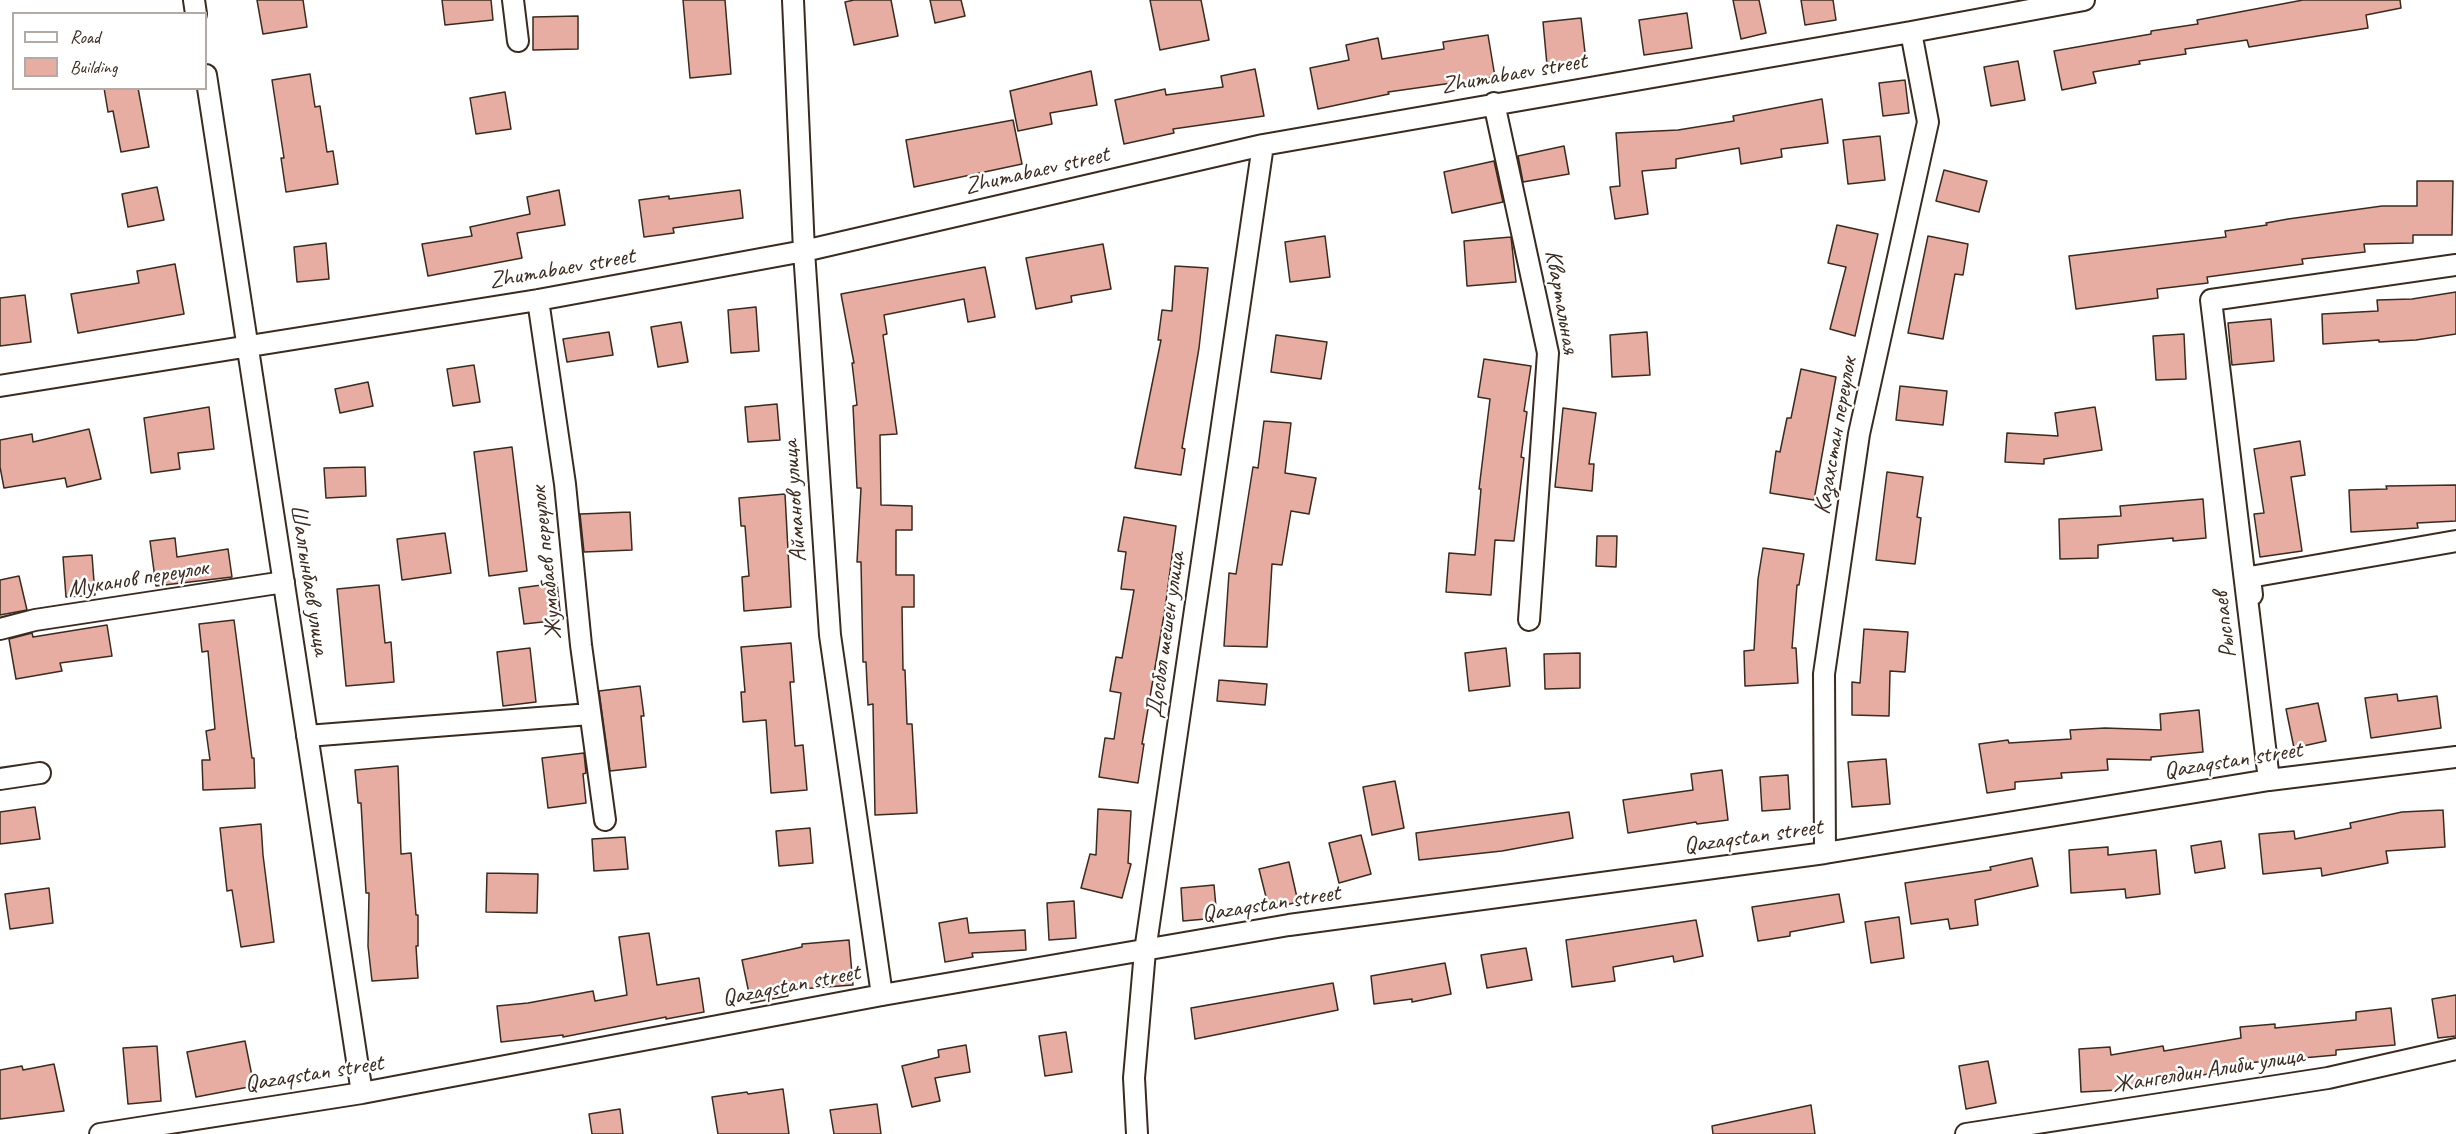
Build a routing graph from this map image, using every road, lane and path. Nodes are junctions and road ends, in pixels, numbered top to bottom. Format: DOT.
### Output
graph roads {
  1 [pos="513,0"];
  2 [pos="2084,0"];
  3 [pos="799,2"];
  4 [pos="1911,32"];
  5 [pos="518,41"];
  6 [pos="207,82"];
  7 [pos="1494,104"];
  8 [pos="1263,145"];
  9 [pos="804,251"];
  10 [pos="2456,265"];
  11 [pos="538,300"];
  12 [pos="247,347"];
  13 [pos="0,386"];
  14 [pos="2456,541"];
  15 [pos="284,582"];
  16 [pos="1529,620"];
  17 [pos="0,629"];
  18 [pos="590,714"];
  19 [pos="307,736"];
  20 [pos="2456,757"];
  21 [pos="40,773"];
  22 [pos="0,779"];
  23 [pos="2269,780"];
  24 [pos="605,820"];
  25 [pos="1825,854"];
  26 [pos="1145,951"];
  27 [pos="882,995"];
  28 [pos="2456,1049"];
  29 [pos="362,1093"];
  30 [pos="100,1134"];
  31 [pos="1137,1134"];
  32 [pos="1966,1134"];
  1 -- 5 [label="street"];
  2 -- 4 [label="street, Zhumabaev street"];
  3 -- 9 [label="street, Айманов улица"];
  4 -- 7 [label="street, Zhumabaev street"];
  4 -- 25 [label="street, Казахстан переулок"];
  6 -- 12 [label="street, Шалгынбаев улица"];
  7 -- 8 [label="street, Zhumabaev street"];
  7 -- 16 [label="street, Квартальная"];
  8 -- 9 [label="street, Zhumabaev street"];
  8 -- 26 [label="street, Досбол шешен улица"];
  9 -- 11 [label="street, Zhumabaev street"];
  9 -- 27 [label="street, Айманов улица"];
  10 -- 23 [label="street, Рыспаев"];
  11 -- 12 [label="street, Zhumabaev street"];
  11 -- 18 [label="street, Жумабаев переулок"];
  12 -- 13 [label="street, Zhumabaev street"];
  12 -- 15 [label="street, Шалгынбаев улица"];
  14 -- 23 [label="street, Рыспаев"];
  15 -- 17 [label="street, Муканов переулок"];
  15 -- 19 [label="street, Шалгынбаев улица"];
  18 -- 19 [label="street"];
  18 -- 24 [label="street, Жумабаев переулок"];
  19 -- 29 [label="street, Шалгынбаев улица"];
  20 -- 23 [label="street, Qazaqstan street"];
  21 -- 22 [label="street"];
  23 -- 25 [label="street, Qazaqstan street"];
  25 -- 26 [label="street, Qazaqstan street"];
  26 -- 27 [label="street, Qazaqstan street"];
  26 -- 31 [label="street, Досбол шешен улица"];
  27 -- 29 [label="street, Qazaqstan street"];
  28 -- 32 [label="street, Жангелдин Алиби улица"];
  29 -- 30 [label="street, Qazaqstan street"];
}
